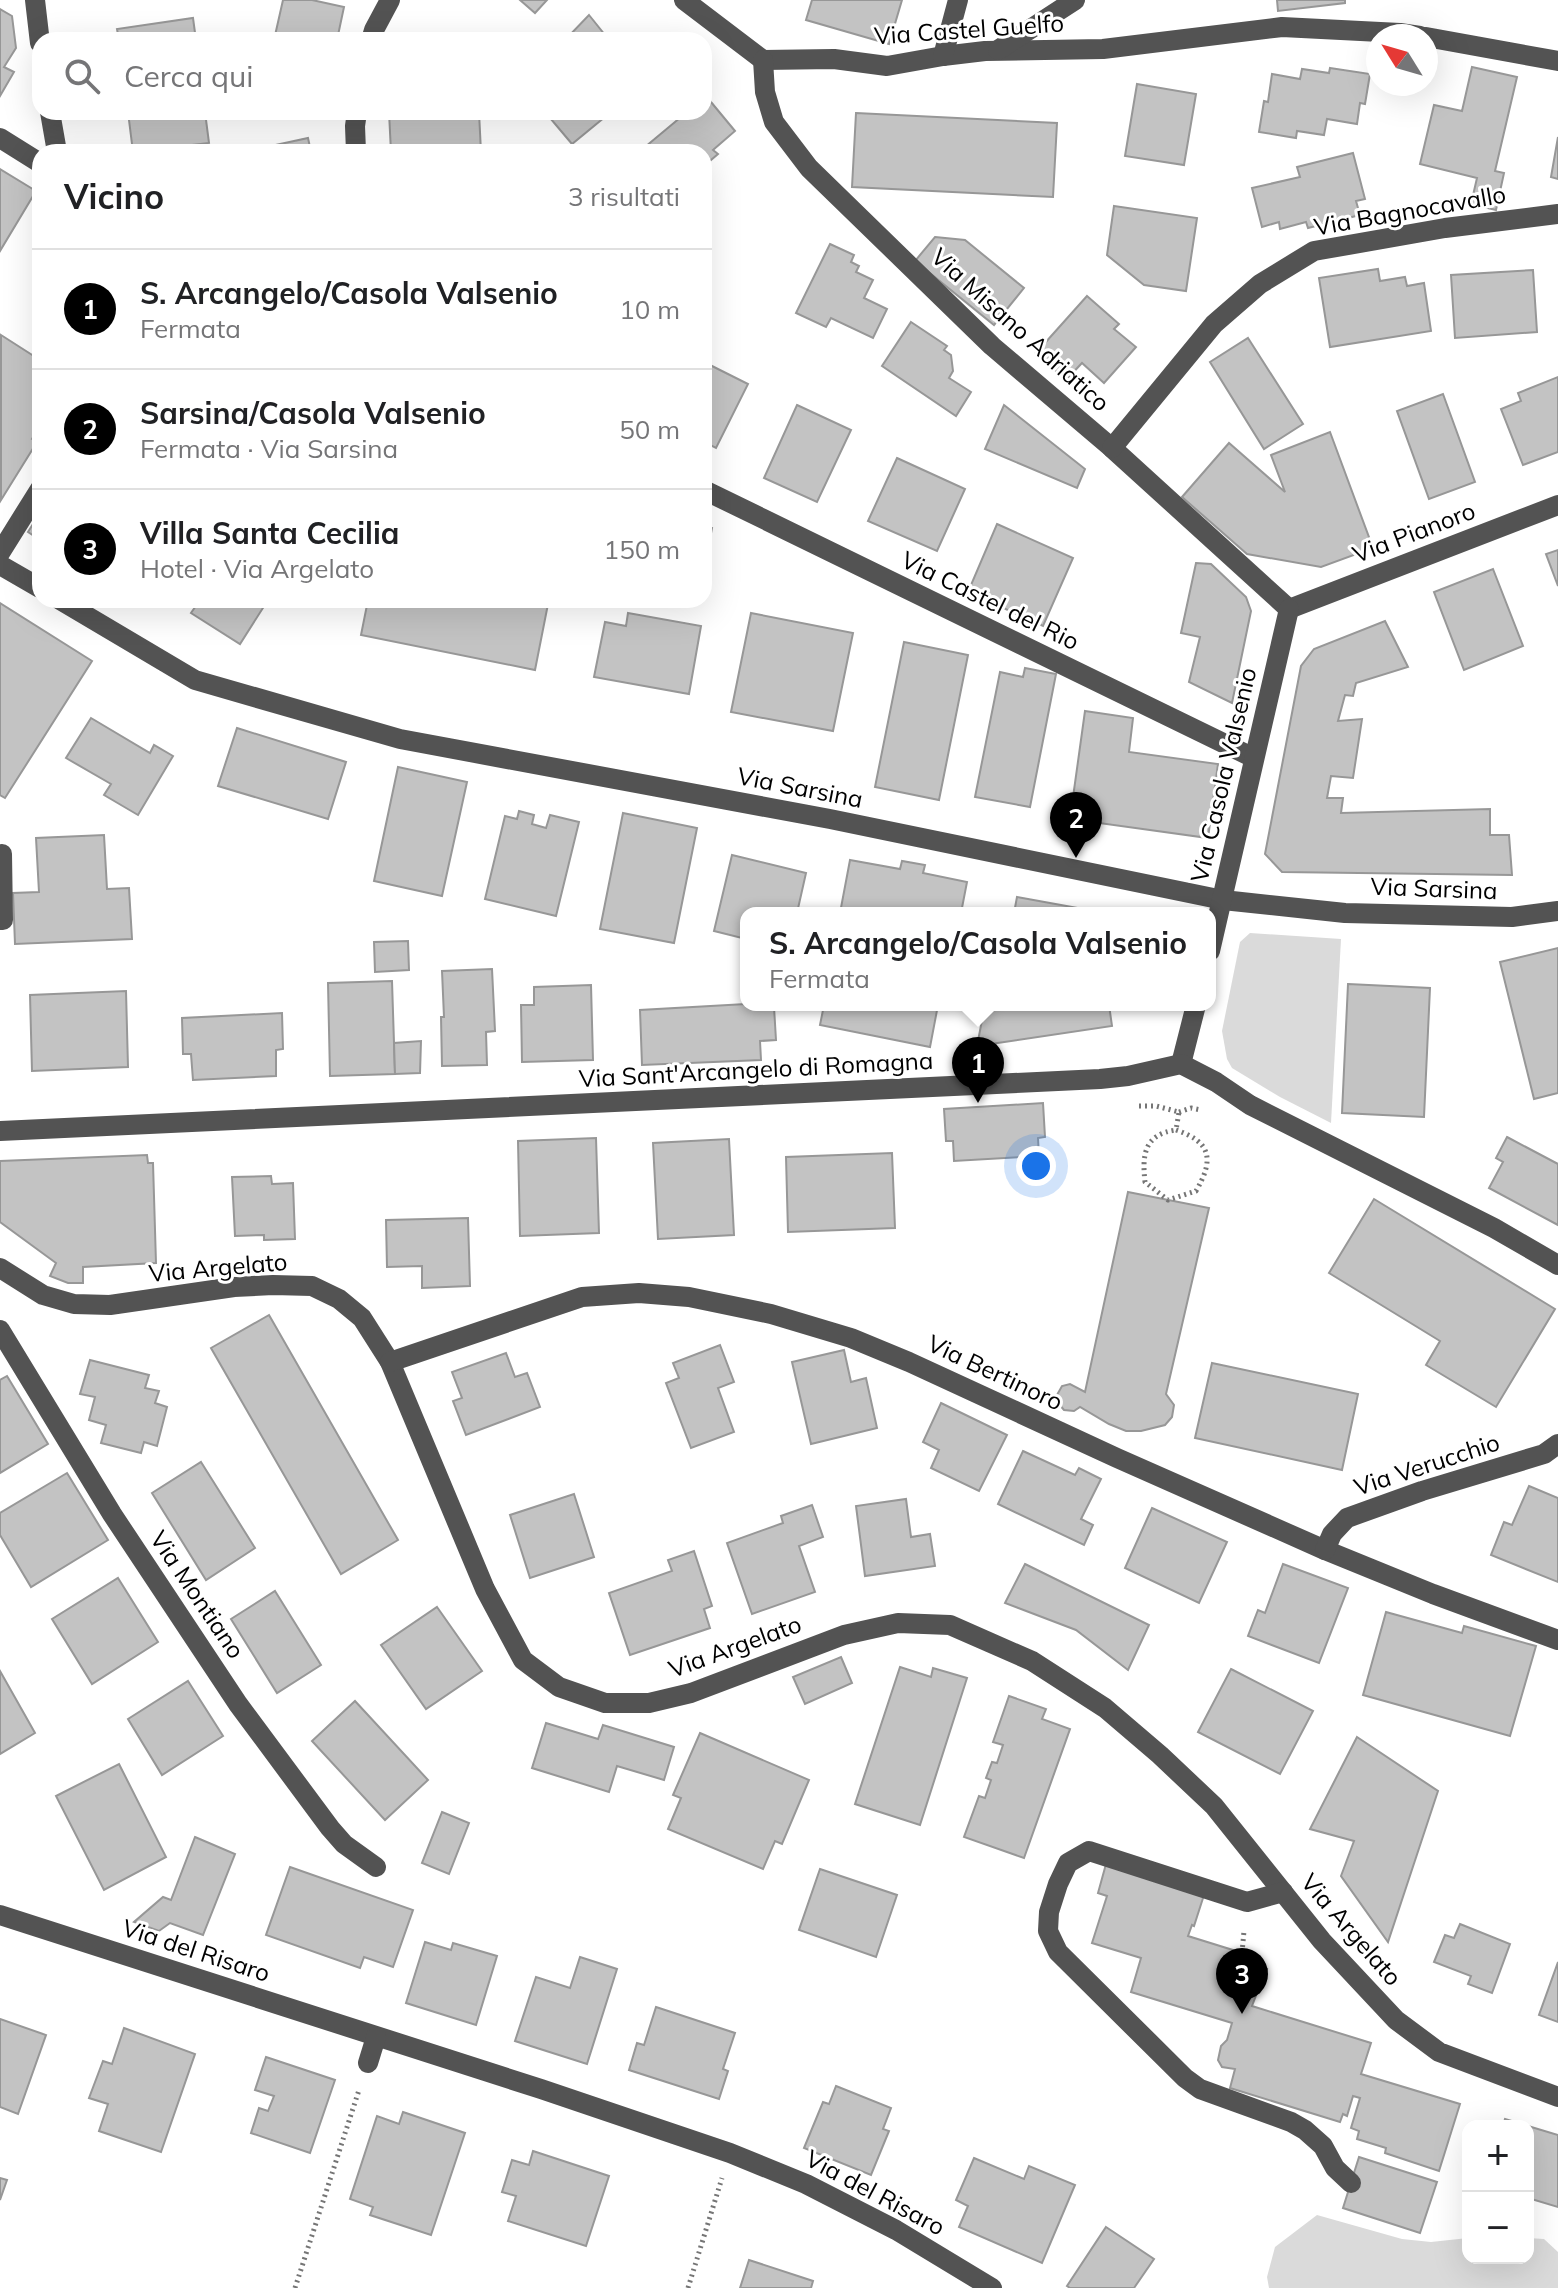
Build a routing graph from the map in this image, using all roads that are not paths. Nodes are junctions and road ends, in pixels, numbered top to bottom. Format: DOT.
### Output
graph roads {
  1 [pos="35,0"];
  2 [pos="390,0"];
  3 [pos="684,0"];
  4 [pos="958,0"];
  5 [pos="1075,0"];
  6 [pos="1366,31"];
  7 [pos="39,32"];
  8 [pos="373,32"];
  9 [pos="1438,39"];
  10 [pos="998,50"];
  11 [pos="943,56"];
  12 [pos="763,60"];
  13 [pos="1558,61"];
  14 [pos="51,120"];
  15 [pos="356,120"];
  16 [pos="0,138"];
  17 [pos="56,144"];
  18 [pos="356,144"];
  19 [pos="32,158"];
  20 [pos="1558,214"];
  21 [pos="1112,448"];
  22 [pos="712,494"];
  23 [pos="32,502"];
  24 [pos="1558,505"];
  25 [pos="0,553"];
  26 [pos="0,565"];
  27 [pos="32,583"];
  28 [pos="74,608"];
  29 [pos="1289,609"];
  30 [pos="1254,758"];
  31 [pos="2,854"];
  32 [pos="1223,900"];
  33 [pos="1558,911"];
  34 [pos="0,920"];
  35 [pos="1216,927"];
  36 [pos="1194,1011"];
  37 [pos="1181,1064"];
  38 [pos="0,1131"];
  39 [pos="1558,1265"];
  40 [pos="0,1268"];
  41 [pos="0,1330"];
  42 [pos="390,1362"];
  43 [pos="1558,1444"];
  44 [pos="1325,1550"];
  45 [pos="1558,1640"];
  46 [pos="376,1867"];
  47 [pos="1283,1892"];
  48 [pos="0,1915"];
  49 [pos="376,2037"];
  50 [pos="368,2063"];
  51 [pos="1558,2097"];
  52 [pos="1351,2183"];
  53 [pos="992,2288"];
  1 -- 7 [label="street"];
  2 -- 8 [label="street"];
  3 -- 12 [label="street"];
  4 -- 11 [label="street"];
  5 -- 10 [label="street"];
  6 -- 10 [label="street, Via Castel Guelfo"];
  9 -- 13 [label="street"];
  10 -- 11 [label="street, Via Castel Guelfo"];
  11 -- 12 [label="street, Via Castel Guelfo"];
  12 -- 21 [label="street, Via Misano Adriatico"];
  14 -- 17 [label="street"];
  15 -- 18 [label="street"];
  16 -- 19 [label="street"];
  20 -- 21 [label="street, Via Bagnocavallo"];
  21 -- 29 [label="street, Via Misano Adriatico"];
  22 -- 30 [label="street, Via Castel del Rio"];
  23 -- 25 [label="street"];
  24 -- 29 [label="street, Via Pianoro"];
  26 -- 27 [label="street"];
  28 -- 32 [label="street, Via Sarsina"];
  29 -- 30 [label="street, Via Casola Valsenio"];
  30 -- 32 [label="street, Via Casola Valsenio"];
  31 -- 34 [label="street"];
  32 -- 33 [label="street, Via Sarsina"];
  32 -- 35 [label="street, Via Casola Valsenio"];
  36 -- 37 [label="street"];
  37 -- 38 [label="street, Via Sant'Arcangelo di Romagna"];
  37 -- 39 [label="street"];
  40 -- 42 [label="street, Via Argelato"];
  41 -- 46 [label="street, Via Montiano"];
  42 -- 44 [label="street, Via Bertinoro"];
  42 -- 47 [label="street, Via Argelato"];
  43 -- 44 [label="street, Via Verucchio"];
  44 -- 45 [label="street, Via Bertinoro"];
  47 -- 51 [label="street, Via Argelato"];
  47 -- 52 [label="street"];
  48 -- 49 [label="street, Via del Risaro"];
  49 -- 50 [label="street"];
  49 -- 53 [label="street, Via del Risaro"];
}
